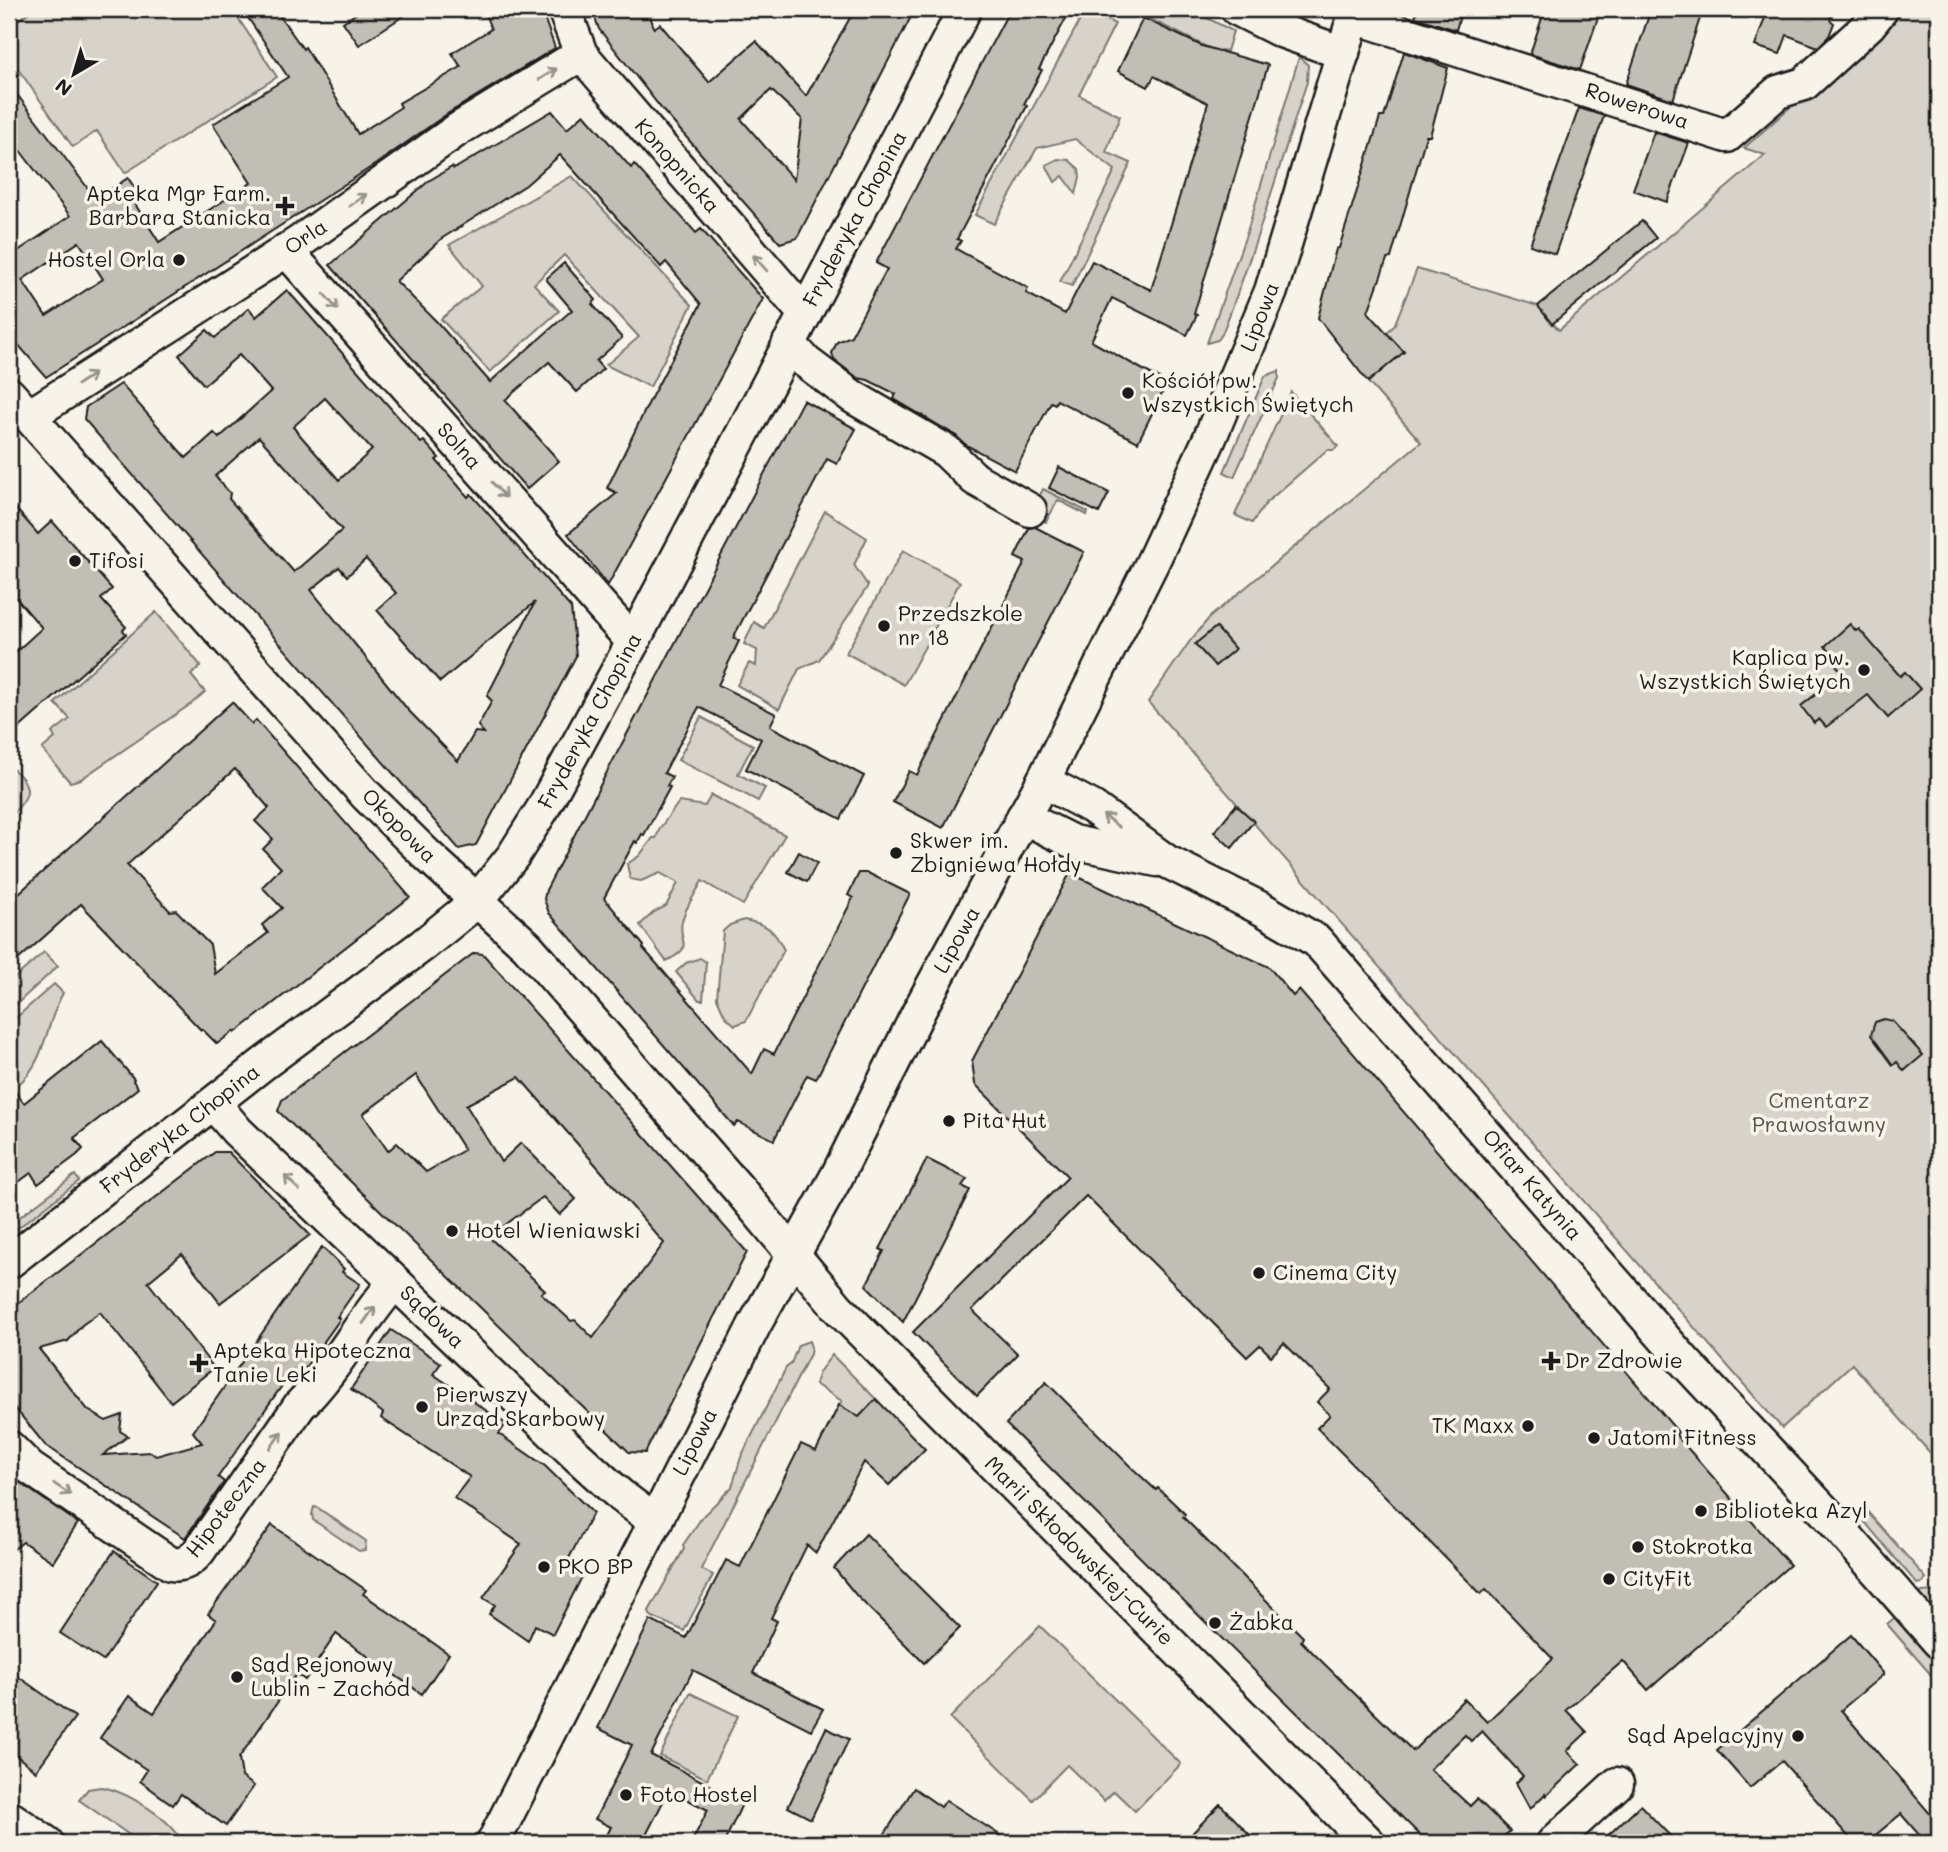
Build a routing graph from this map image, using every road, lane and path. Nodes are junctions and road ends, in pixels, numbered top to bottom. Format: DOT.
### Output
graph roads {
  1 [pos="564,9"];
  2 [pos="965,9"];
  3 [pos="1237,9"];
  4 [pos="1882,9"];
  5 [pos="1355,13"];
  6 [pos="1343,53"];
  7 [pos="581,54"];
  8 [pos="286,250"];
  9 [pos="805,314"];
  10 [pos="789,343"];
  11 [pos="19,405"];
  12 [pos="1030,510"];
  13 [pos="633,642"];
  14 [pos="1042,781"];
  15 [pos="1023,817"];
  16 [pos="1166,861"];
  17 [pos="477,901"];
  18 [pos="214,1104"];
  19 [pos="792,1255"];
  20 [pos="9,1262"];
  21 [pos="395,1282"];
  22 [pos="9,1447"];
  23 [pos="656,1522"];
  24 [pos="1939,1642"];
  25 [pos="1616,1784"];
  26 [pos="9,1817"];
  27 [pos="47,1843"];
  28 [pos="493,1843"];
  29 [pos="1369,1843"];
  30 [pos="1553,1843"];
  1 -- 7 [label="street, Konopnicka"];
  2 -- 9 [label="street, Fryderyka Chopina"];
  3 -- 6 [label="street"];
  4 -- 5 [label="street, Rowerowa"];
  5 -- 6 [label="street, Lipowa"];
  6 -- 14 [label="street, Lipowa"];
  8 -- 7 [label="street, Orla, one-way"];
  9 -- 7 [label="street, Konopnicka, one-way"];
  11 -- 8 [label="street, Orla, one-way"];
  8 -- 13 [label="street, Solna, one-way"];
  9 -- 10 [label="street, Fryderyka Chopina"];
  10 -- 12 [label="street"];
  10 -- 13 [label="street, Fryderyka Chopina"];
  11 -- 17 [label="street, Okopowa"];
  13 -- 17 [label="street, Fryderyka Chopina"];
  14 -- 15 [label="street, Lipowa"];
  16 -- 14 [label="street, Ofiar Katynia, one-way"];
  15 -- 16 [label="street, Ofiar Katynia"];
  15 -- 19 [label="street, Lipowa"];
  16 -- 24 [label="street, Ofiar Katynia"];
  17 -- 18 [label="street, Fryderyka Chopina"];
  17 -- 19 [label="street, Okopowa"];
  18 -- 20 [label="street, Fryderyka Chopina"];
  21 -- 18 [label="street, Sądowa, one-way"];
  19 -- 23 [label="street, Lipowa"];
  19 -- 29 [label="street, Marii Skłodowskiej-Curie"];
  22 -- 21 [label="street, Hipoteczna, one-way"];
  21 -- 23 [label="street, Sądowa"];
  23 -- 28 [label="street, Lipowa"];
  25 -- 30 [label="street"];
  26 -- 27 [label="street"];
}
